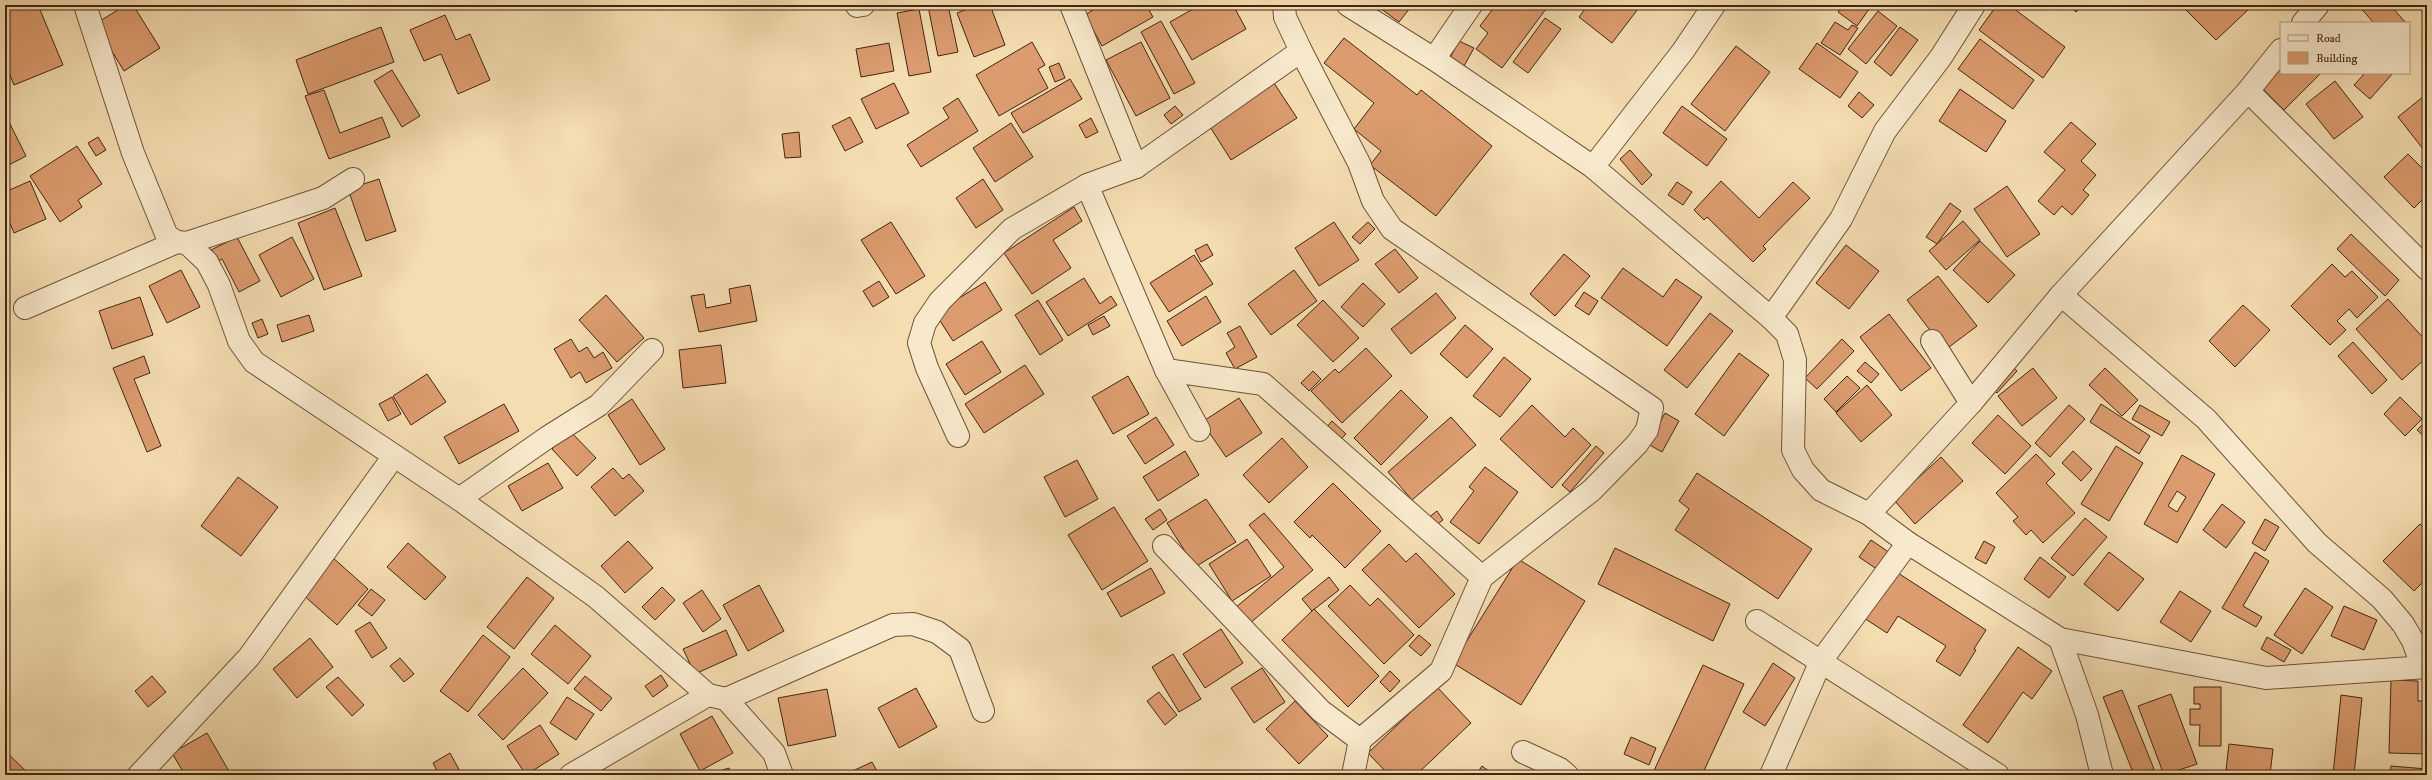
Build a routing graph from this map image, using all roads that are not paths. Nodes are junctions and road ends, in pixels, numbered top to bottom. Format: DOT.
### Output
graph roads {
  1 [pos="85,5"];
  2 [pos="1071,5"];
  3 [pos="1284,5"];
  4 [pos="1348,5"];
  5 [pos="1471,5"];
  6 [pos="1714,5"];
  7 [pos="1974,5"];
  8 [pos="2318,5"];
  9 [pos="2304,22"];
  10 [pos="1301,51"];
  11 [pos="2280,51"];
  12 [pos="1434,59"];
  13 [pos="2248,91"];
  14 [pos="1136,167"];
  15 [pos="1593,167"];
  16 [pos="353,179"];
  17 [pos="1087,185"];
  18 [pos="182,243"];
  19 [pos="2425,263"];
  20 [pos="2061,295"];
  21 [pos="25,308"];
  22 [pos="1771,318"];
  23 [pos="1932,341"];
  24 [pos="652,350"];
  25 [pos="1166,370"];
  26 [pos="1971,403"];
  27 [pos="1199,430"];
  28 [pos="958,436"];
  29 [pos="394,456"];
  30 [pos="459,499"];
  31 [pos="1869,514"];
  32 [pos="1908,543"];
  33 [pos="1164,546"];
  34 [pos="1482,577"];
  35 [pos="1757,621"];
  36 [pos="2060,639"];
  37 [pos="1821,661"];
  38 [pos="2424,667"];
  39 [pos="717,697"];
  40 [pos="983,711"];
  41 [pos="1360,740"];
  42 [pos="1523,752"];
  43 [pos="139,775"];
  44 [pos="571,775"];
  45 [pos="782,775"];
  46 [pos="1353,775"];
  47 [pos="1567,775"];
  48 [pos="1771,775"];
  49 [pos="1998,775"];
  50 [pos="2102,775"];
  1 -- 18 [label="street"];
  2 -- 14 [label="street"];
  3 -- 10 [label="street"];
  4 -- 12 [label="street"];
  5 -- 12 [label="street"];
  6 -- 15 [label="street"];
  7 -- 22 [label="street"];
  8 -- 9 [label="street"];
  10 -- 14 [label="street"];
  10 -- 34 [label="street"];
  11 -- 13 [label="street"];
  12 -- 15 [label="street"];
  13 -- 19 [label="street"];
  13 -- 20 [label="street"];
  14 -- 17 [label="street"];
  15 -- 22 [label="street"];
  16 -- 18 [label="street"];
  17 -- 25 [label="street"];
  17 -- 28 [label="street"];
  18 -- 21 [label="street"];
  18 -- 29 [label="street"];
  20 -- 26 [label="street"];
  20 -- 38 [label="street"];
  22 -- 31 [label="street"];
  23 -- 26 [label="street"];
  24 -- 30 [label="street"];
  25 -- 27 [label="street"];
  25 -- 34 [label="street"];
  26 -- 31 [label="street"];
  29 -- 30 [label="street"];
  29 -- 43 [label="street"];
  30 -- 39 [label="street"];
  31 -- 32 [label="street"];
  32 -- 36 [label="street"];
  32 -- 37 [label="street"];
  33 -- 41 [label="street"];
  34 -- 41 [label="street"];
  35 -- 37 [label="street"];
  36 -- 38 [label="street"];
  36 -- 50 [label="street"];
  37 -- 48 [label="street"];
  37 -- 49 [label="street"];
  39 -- 40 [label="street"];
  39 -- 44 [label="street"];
  39 -- 45 [label="street"];
  41 -- 46 [label="street"];
  42 -- 47 [label="street"];
}
